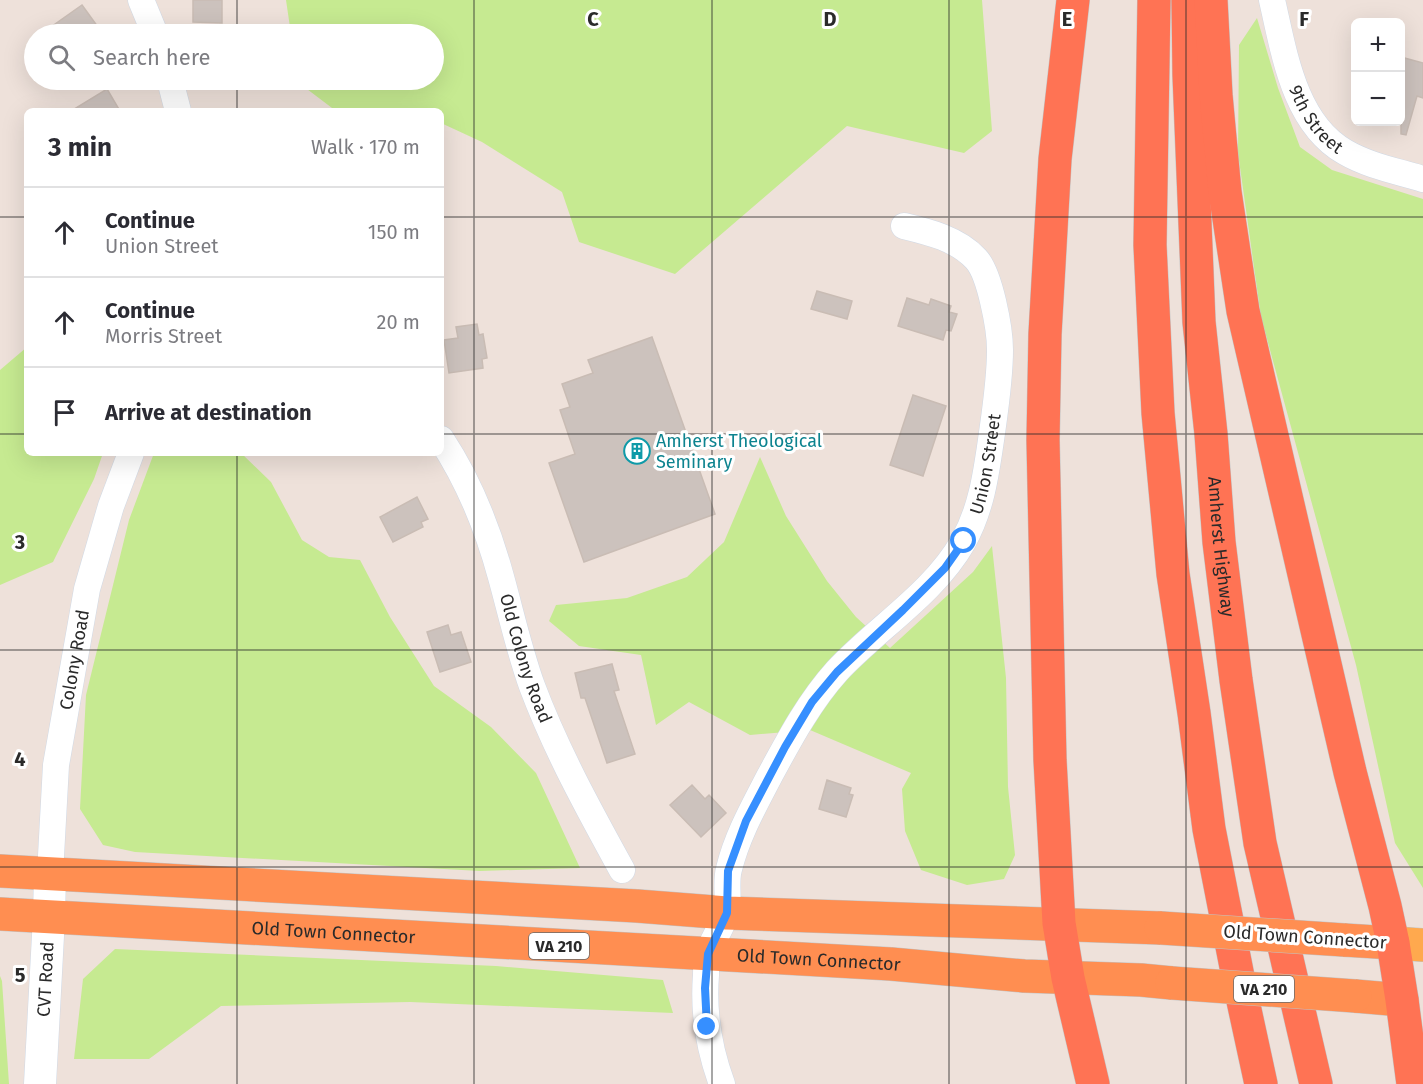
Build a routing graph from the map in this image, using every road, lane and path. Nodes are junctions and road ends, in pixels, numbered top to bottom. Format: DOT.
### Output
graph roads {
  1 [pos="141,0"];
  2 [pos="1073,0"];
  3 [pos="1154,0"];
  4 [pos="1188,0"];
  5 [pos="1211,0"];
  6 [pos="1272,0"];
  7 [pos="151,24"];
  8 [pos="173,90"];
  9 [pos="177,108"];
  10 [pos="1423,179"];
  11 [pos="904,226"];
  12 [pos="444,445"];
  13 [pos="130,456"];
  14 [pos="622,870"];
  15 [pos="0,871"];
  16 [pos="50,874"];
  17 [pos="727,913"];
  18 [pos="0,914"];
  19 [pos="50,917"];
  20 [pos="1059,923"];
  21 [pos="1408,944"];
  22 [pos="708,954"];
  23 [pos="1068,978"];
  24 [pos="1413,1001"];
  25 [pos="40,1084"];
  26 [pos="722,1084"];
  27 [pos="1093,1084"];
  28 [pos="1261,1084"];
  29 [pos="1316,1084"];
  30 [pos="1413,1084"];
  1 -- 7 [label="street"];
  2 -- 20 [label="highway"];
  3 -- 28 [label="highway"];
  4 -- 29 [label="highway, Amherst Highway"];
  5 -- 21 [label="highway"];
  6 -- 10 [label="street, 9th Street"];
  8 -- 9 [label="street"];
  11 -- 17 [label="street, Union Street"];
  12 -- 14 [label="street, Old Colony Road"];
  13 -- 16 [label="street, Colony Road"];
  15 -- 16 [label="highway, Old Town Connector"];
  16 -- 17 [label="highway, Old Town Connector"];
  16 -- 19 [label="street, CVT Road"];
  17 -- 20 [label="highway, Old Town Connector"];
  17 -- 22 [label="street, Union Street"];
  18 -- 19 [label="highway, Old Town Connector / VA 210"];
  19 -- 22 [label="highway, Old Town Connector / VA 210"];
  19 -- 25 [label="street, CVT Road"];
  20 -- 21 [label="highway, Old Town Connector, bridge"];
  20 -- 23 [label="highway"];
  21 -- 24 [label="highway"];
  22 -- 23 [label="highway, Old Town Connector / VA 210"];
  22 -- 26 [label="street, Union Street"];
  23 -- 24 [label="highway, Old Town Connector / VA 210, bridge"];
  23 -- 27 [label="highway"];
  24 -- 30 [label="highway"];
}
